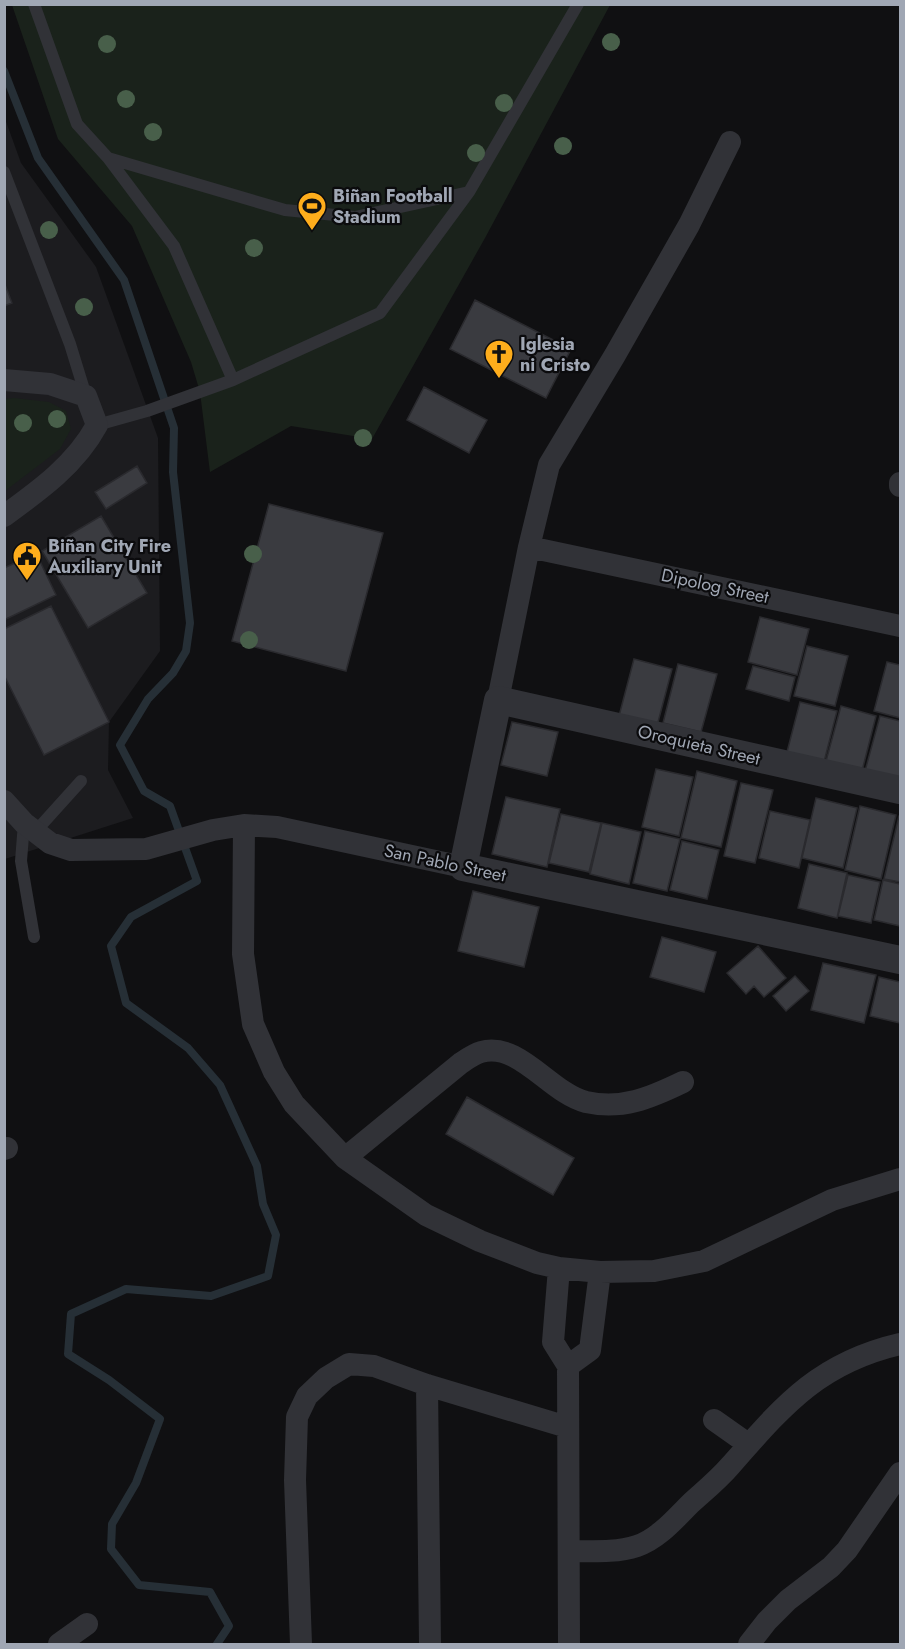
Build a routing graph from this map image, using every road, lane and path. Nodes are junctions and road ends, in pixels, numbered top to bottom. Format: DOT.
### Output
graph roads {
  1 [pos="34,4"];
  2 [pos="578,4"];
  3 [pos="730,142"];
  4 [pos="108,158"];
  5 [pos="4,171"];
  6 [pos="469,192"];
  7 [pos="4,380"];
  8 [pos="233,380"];
  9 [pos="86,396"];
  10 [pos="97,425"];
  11 [pos="4,516"];
  12 [pos="529,547"];
  13 [pos="900,626"];
  14 [pos="498,700"];
  15 [pos="81,781"];
  16 [pos="900,790"];
  17 [pos="4,801"];
  18 [pos="244,825"];
  19 [pos="29,827"];
  20 [pos="463,867"];
  21 [pos="34,937"];
  22 [pos="900,960"];
  23 [pos="682,1082"];
  24 [pos="345,1158"];
  25 [pos="900,1179"];
  26 [pos="559,1268"];
  27 [pos="600,1272"];
  28 [pos="900,1344"];
  29 [pos="568,1366"];
  30 [pos="427,1385"];
  31 [pos="714,1420"];
  32 [pos="567,1427"];
  33 [pos="748,1444"];
  34 [pos="900,1473"];
  35 [pos="569,1551"];
  36 [pos="87,1624"];
  37 [pos="59,1644"];
  38 [pos="301,1644"];
  39 [pos="430,1644"];
  40 [pos="568,1644"];
  41 [pos="749,1644"];
  1 -- 4 [label="lane"];
  2 -- 6 [label="lane"];
  3 -- 12 [label="street"];
  4 -- 6 [label="lane"];
  4 -- 8 [label="lane"];
  5 -- 9 [label="lane"];
  6 -- 8 [label="lane"];
  7 -- 9 [label="street"];
  8 -- 10 [label="lane"];
  9 -- 10 [label="street"];
  10 -- 11 [label="street"];
  12 -- 13 [label="street, Dipolog Street"];
  12 -- 14 [label="street"];
  14 -- 16 [label="street, Oroquieta Street"];
  14 -- 20 [label="street"];
  15 -- 19 [label="lane"];
  17 -- 19 [label="street, San Pablo Street"];
  18 -- 19 [label="street, San Pablo Street"];
  18 -- 20 [label="street, San Pablo Street"];
  18 -- 24 [label="street"];
  19 -- 21 [label="lane"];
  20 -- 22 [label="street, San Pablo Street"];
  23 -- 24 [label="street"];
  24 -- 26 [label="street"];
  25 -- 27 [label="street"];
  26 -- 27 [label="street"];
  26 -- 29 [label="street"];
  27 -- 29 [label="street"];
  28 -- 33 [label="street"];
  29 -- 32 [label="street"];
  30 -- 32 [label="street"];
  30 -- 38 [label="street"];
  30 -- 39 [label="street"];
  31 -- 33 [label="street"];
  32 -- 35 [label="street"];
  33 -- 35 [label="street"];
  34 -- 41 [label="street"];
  35 -- 40 [label="street"];
  36 -- 37 [label="street"];
}
